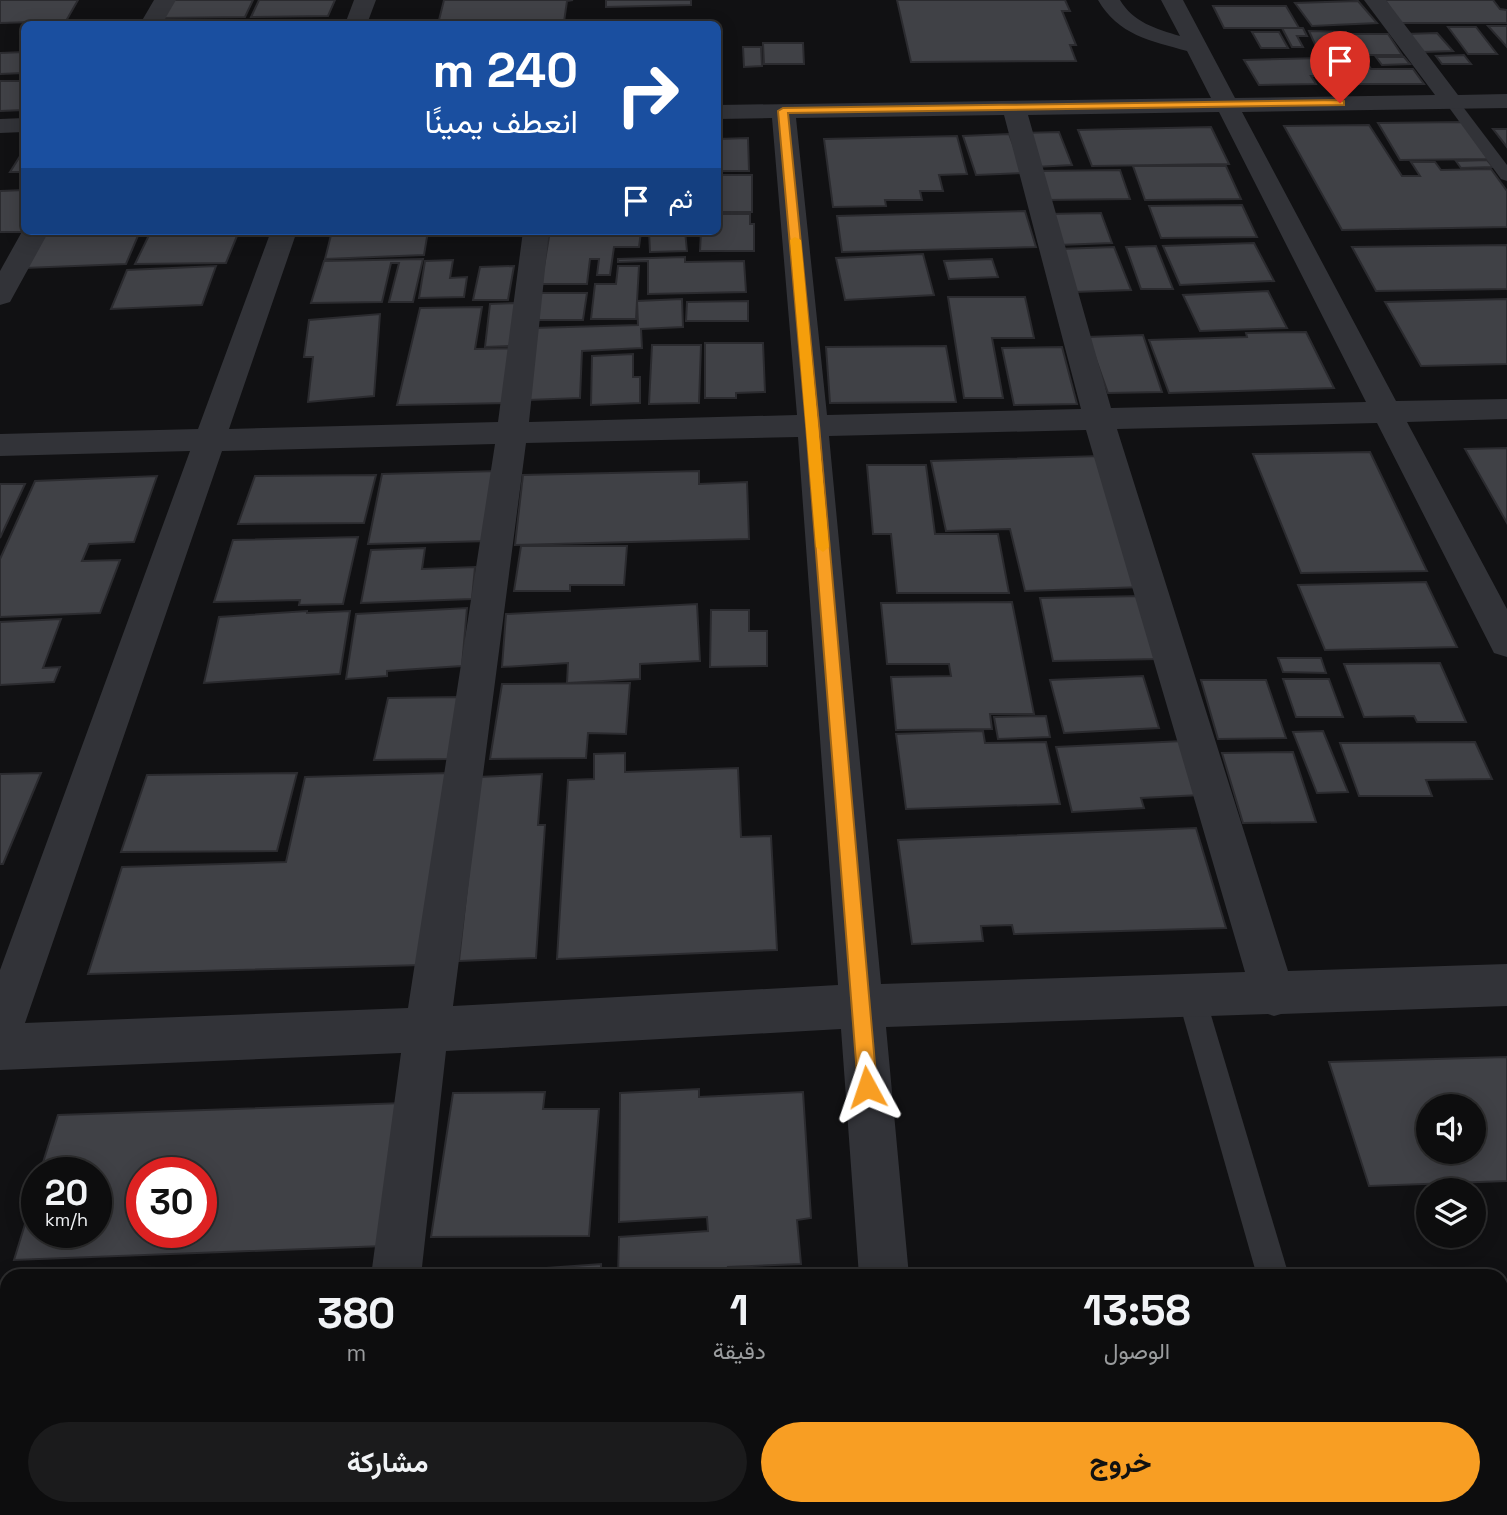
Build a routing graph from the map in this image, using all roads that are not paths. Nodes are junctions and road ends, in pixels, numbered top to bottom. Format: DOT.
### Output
graph roads {
  1 [pos="165,0"];
  2 [pos="365,0"];
  3 [pos="1109,0"];
  4 [pos="1172,0"];
  5 [pos="1376,0"];
  6 [pos="153,21"];
  7 [pos="357,21"];
  8 [pos="1198,47"];
  9 [pos="1507,101"];
  10 [pos="1452,102"];
  11 [pos="1229,104"];
  12 [pos="1014,108"];
  13 [pos="783,111"];
  14 [pos="721,112"];
  15 [pos="21,125"];
  16 [pos="0,126"];
  17 [pos="1507,176"];
  18 [pos="34,235"];
  19 [pos="283,235"];
  20 [pos="537,235"];
  21 [pos="0,296"];
  22 [pos="1507,409"];
  23 [pos="1388,412"];
  24 [pos="1099,420"];
  25 [pos="813,425"];
  26 [pos="512,433"];
  27 [pos="211,440"];
  28 [pos="0,445"];
  29 [pos="1507,643"];
  30 [pos="1507,985"];
  31 [pos="1191,995"];
  32 [pos="1274,995"];
  33 [pos="860,1006"];
  34 [pos="426,1030"];
  35 [pos="0,1031"];
  36 [pos="0,1047"];
  37 [pos="397,1269"];
  38 [pos="883,1269"];
  39 [pos="1271,1269"];
  1 -- 6 [label="street"];
  2 -- 7 [label="street"];
  3 -- 8 [label="street"];
  4 -- 8 [label="street"];
  5 -- 10 [label="street"];
  8 -- 11 [label="street"];
  9 -- 10 [label="street"];
  10 -- 11 [label="street"];
  10 -- 17 [label="lane"];
  11 -- 12 [label="street"];
  11 -- 23 [label="street"];
  12 -- 13 [label="street"];
  12 -- 24 [label="street"];
  13 -- 14 [label="street"];
  13 -- 25 [label="street"];
  15 -- 16 [label="street"];
  18 -- 21 [label="street"];
  19 -- 27 [label="street"];
  20 -- 26 [label="street"];
  22 -- 23 [label="street"];
  23 -- 24 [label="street"];
  23 -- 29 [label="street"];
  24 -- 25 [label="street"];
  24 -- 32 [label="street"];
  25 -- 26 [label="street"];
  25 -- 33 [label="street"];
  26 -- 27 [label="street"];
  26 -- 34 [label="street"];
  27 -- 28 [label="street"];
  27 -- 35 [label="street"];
  30 -- 32 [label="street"];
  31 -- 32 [label="street"];
  31 -- 33 [label="street"];
  31 -- 39 [label="lane"];
  33 -- 34 [label="street"];
  33 -- 38 [label="street"];
  34 -- 36 [label="street"];
  34 -- 37 [label="street"];
}
